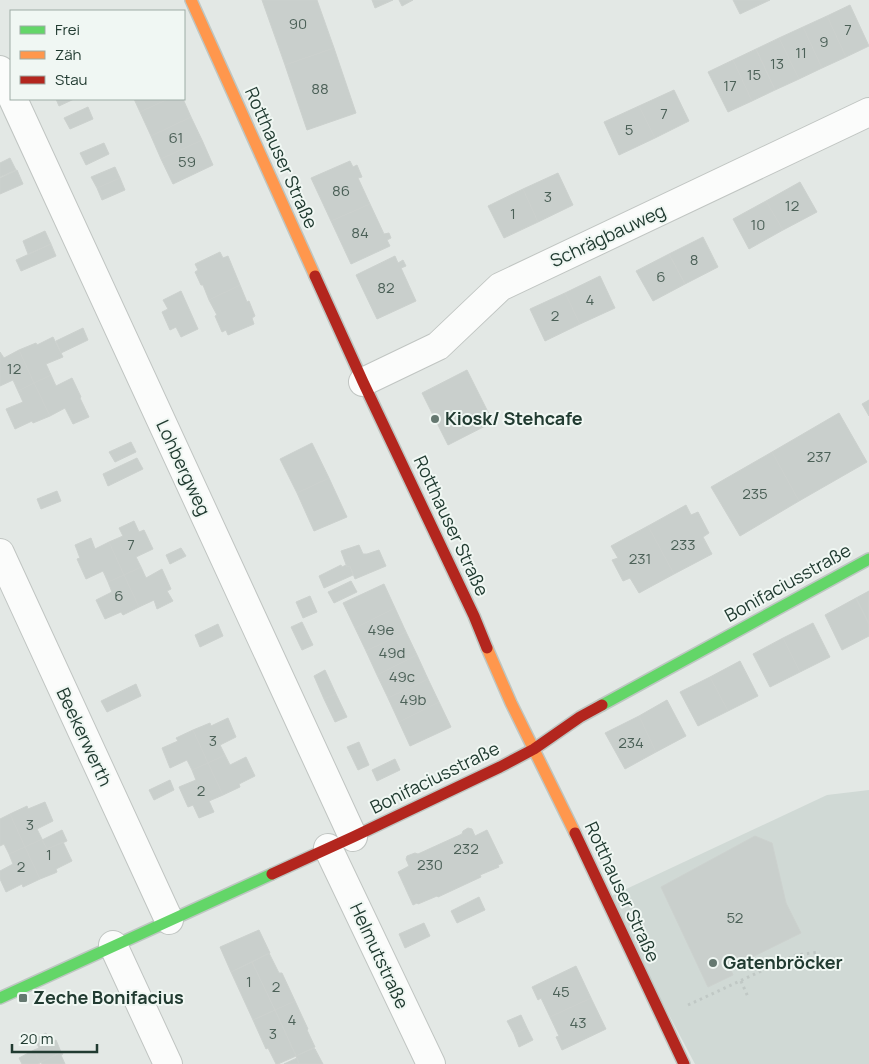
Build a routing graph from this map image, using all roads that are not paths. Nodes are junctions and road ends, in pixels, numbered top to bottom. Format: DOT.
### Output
graph roads {
  1 [pos="191,0"];
  2 [pos="0,70"];
  3 [pos="10,92"];
  4 [pos="13,100"];
  5 [pos="869,112"];
  6 [pos="363,382"];
  7 [pos="0,553"];
  8 [pos="869,559"];
  9 [pos="534,749"];
  10 [pos="353,837"];
  11 [pos="328,848"];
  12 [pos="169,920"];
  13 [pos="113,945"];
  14 [pos="0,998"];
  15 [pos="168,1064"];
  16 [pos="431,1064"];
  17 [pos="684,1064"];
  1 -- 6 [label="main road, Rotthauser Straße"];
  2 -- 3 [label="street"];
  4 -- 10 [label="street, Lohbergweg"];
  5 -- 6 [label="street, Schrägbauweg"];
  6 -- 9 [label="main road, Rotthauser Straße"];
  7 -- 12 [label="street, Beekerwerth"];
  8 -- 9 [label="main road, Bonifaciusstraße"];
  9 -- 10 [label="main road, Bonifaciusstraße"];
  9 -- 17 [label="main road, Rotthauser Straße"];
  10 -- 11 [label="main road, Bonifaciusstraße"];
  11 -- 12 [label="main road, Bonifaciusstraße"];
  11 -- 16 [label="street, Helmutstraße"];
  12 -- 13 [label="main road, Bonifaciusstraße"];
  13 -- 14 [label="main road, Bonifaciusstraße"];
  13 -- 15 [label="street"];
}
